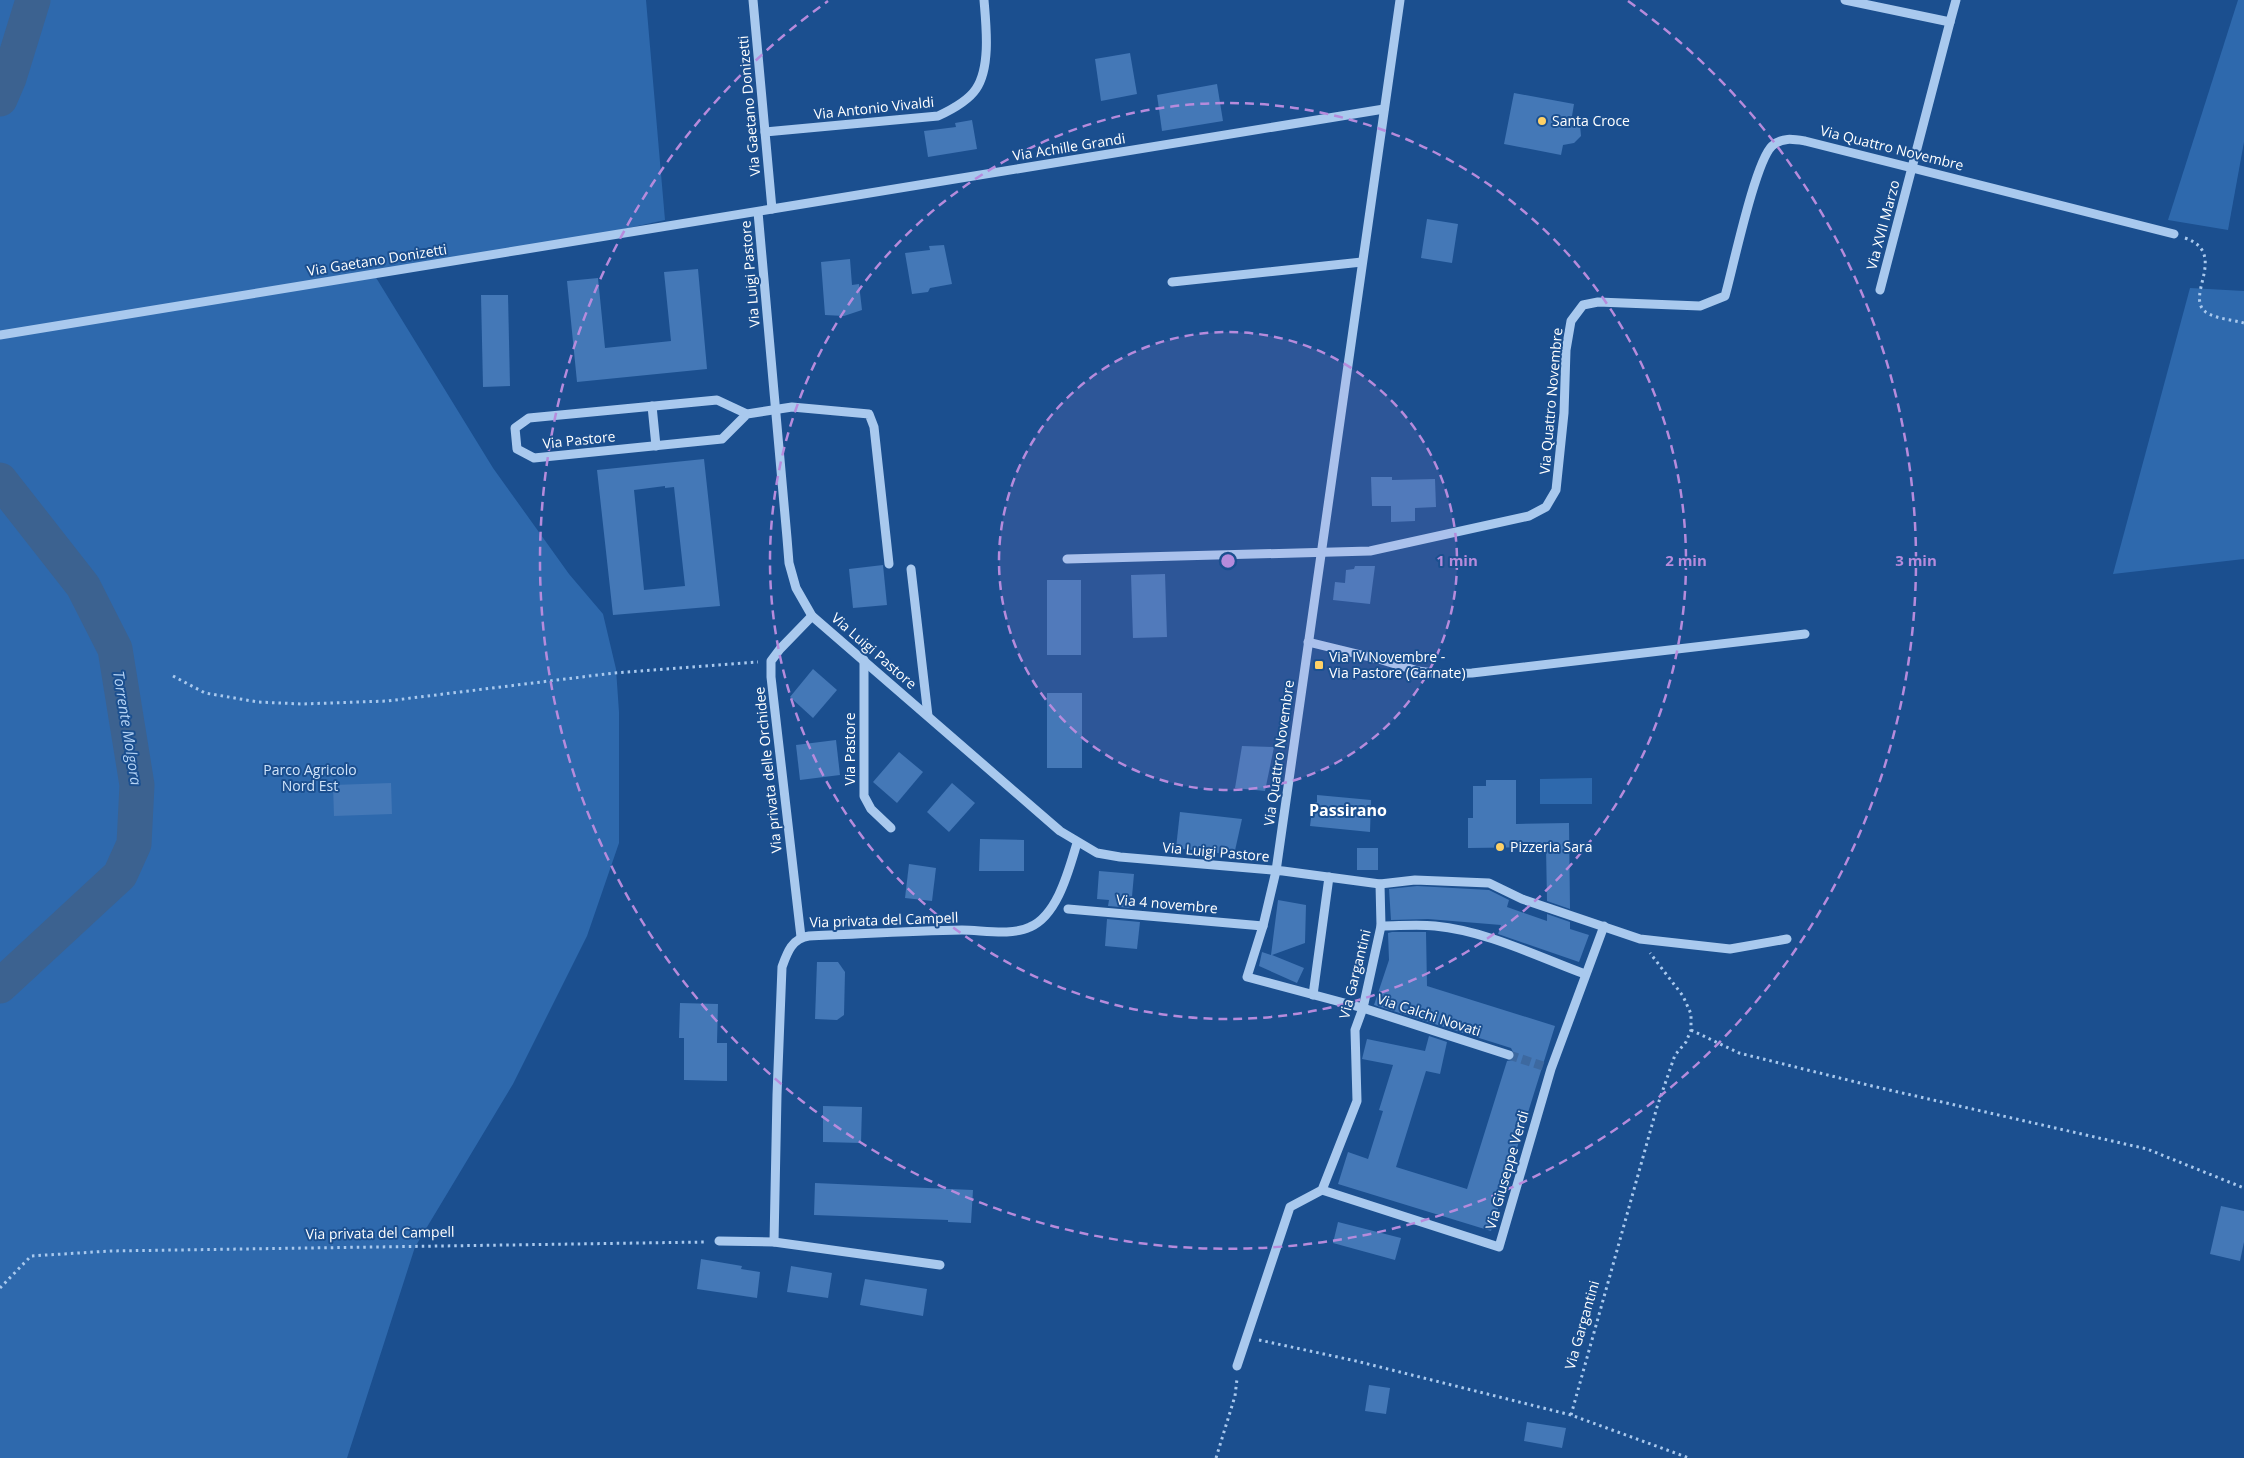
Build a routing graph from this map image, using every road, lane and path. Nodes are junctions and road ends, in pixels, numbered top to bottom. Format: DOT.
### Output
graph roads {
  1 [pos="753,0"];
  2 [pos="984,0"];
  3 [pos="1400,0"];
  4 [pos="1846,0"];
  5 [pos="1956,0"];
  6 [pos="1950,22"];
  7 [pos="1384,109"];
  8 [pos="765,132"];
  9 [pos="1912,168"];
  10 [pos="772,209"];
  11 [pos="758,212"];
  12 [pos="2174,234"];
  13 [pos="1362,262"];
  14 [pos="1172,282"];
  15 [pos="1880,290"];
  16 [pos="2244,323"];
  17 [pos="0,335"];
  18 [pos="652,406"];
  19 [pos="776,409"];
  20 [pos="748,414"];
  21 [pos="656,446"];
  22 [pos="1321,551"];
  23 [pos="1067,559"];
  24 [pos="889,564"];
  25 [pos="911,568"];
  26 [pos="812,616"];
  27 [pos="1805,634"];
  28 [pos="1308,642"];
  29 [pos="864,660"];
  30 [pos="771,661"];
  31 [pos="174,676"];
  32 [pos="928,716"];
  33 [pos="891,828"];
  34 [pos="1077,843"];
  35 [pos="1276,871"];
  36 [pos="1329,877"];
  37 [pos="1380,884"];
  38 [pos="1068,909"];
  39 [pos="1262,926"];
  40 [pos="1381,926"];
  41 [pos="1604,926"];
  42 [pos="801,937"];
  43 [pos="1640,939"];
  44 [pos="1787,939"];
  45 [pos="1585,974"];
  46 [pos="1312,994"];
  47 [pos="1363,1008"];
  48 [pos="1691,1030"];
  49 [pos="1509,1055"];
  50 [pos="2244,1188"];
  51 [pos="1322,1190"];
  52 [pos="719,1241"];
  53 [pos="774,1242"];
  54 [pos="940,1265"];
  55 [pos="0,1288"];
  56 [pos="1248,1338"];
  57 [pos="1237,1366"];
  58 [pos="1570,1415"];
  59 [pos="1216,1458"];
  60 [pos="1689,1458"];
  1 -- 8 [label="street, Via Gaetano Donizetti"];
  2 -- 8 [label="street, Via Antonio Vivaldi"];
  3 -- 7 [label="street, Via Quattro Novembre"];
  4 -- 6 [label="street"];
  5 -- 6 [label="street, Via XVII Marzo"];
  6 -- 9 [label="street, Via XVII Marzo"];
  7 -- 10 [label="street, Via Achille Grandi"];
  7 -- 13 [label="street, Via Quattro Novembre"];
  8 -- 10 [label="street, Via Gaetano Donizetti"];
  9 -- 12 [label="street, Via Quattro Novembre"];
  9 -- 15 [label="street, Via XVII Marzo"];
  9 -- 22 [label="street, Via Quattro Novembre"];
  10 -- 11 [label="street, Via Achille Grandi"];
  11 -- 17 [label="street, Via Gaetano Donizetti"];
  11 -- 19 [label="street, Via Luigi Pastore"];
  12 -- 16 [label="path"];
  13 -- 14 [label="street"];
  13 -- 22 [label="street, Via Quattro Novembre"];
  18 -- 20 [label="street, Via Pastore"];
  18 -- 21 [label="street"];
  18 -- 21 [label="street, Via Pastore"];
  19 -- 20 [label="street"];
  19 -- 24 [label="street"];
  19 -- 26 [label="street, Via Luigi Pastore"];
  20 -- 21 [label="street, Via Pastore"];
  22 -- 23 [label="street, Via Quattro Novembre"];
  22 -- 28 [label="street, Via Quattro Novembre"];
  25 -- 32 [label="street"];
  26 -- 29 [label="street, Via Luigi Pastore"];
  26 -- 30 [label="street"];
  27 -- 28 [label="street"];
  28 -- 35 [label="street, Via Quattro Novembre"];
  29 -- 32 [label="street, Via Luigi Pastore"];
  29 -- 33 [label="street, Via Pastore"];
  30 -- 31 [label="path"];
  30 -- 42 [label="street, Via privata delle Orchidee"];
  32 -- 34 [label="street, Via Luigi Pastore"];
  34 -- 35 [label="street, Via Luigi Pastore"];
  34 -- 42 [label="street, Via privata del Campell"];
  35 -- 36 [label="street"];
  35 -- 39 [label="street, Via Quattro Novembre"];
  36 -- 37 [label="street"];
  36 -- 46 [label="street"];
  37 -- 40 [label="street, Via Gargantini"];
  37 -- 41 [label="street"];
  38 -- 39 [label="street, Via 4 novembre"];
  39 -- 46 [label="street, Via Calchi Novati"];
  40 -- 45 [label="street"];
  40 -- 47 [label="street, Via Gargantini"];
  41 -- 43 [label="street"];
  41 -- 45 [label="street, Via Giuseppe Verdi"];
  42 -- 53 [label="street, Via privata del Campell"];
  43 -- 44 [label="street"];
  43 -- 48 [label="path"];
  45 -- 51 [label="street, Via Giuseppe Verdi"];
  46 -- 47 [label="street, Via Calchi Novati"];
  47 -- 49 [label="street, Via Calchi Novati"];
  47 -- 51 [label="street, Via Gargantini"];
  48 -- 50 [label="path"];
  48 -- 58 [label="path, Via Gargantini"];
  51 -- 56 [label="street"];
  52 -- 53 [label="street"];
  52 -- 55 [label="path, Via privata del Campell"];
  53 -- 54 [label="street"];
  56 -- 57 [label="street"];
  56 -- 58 [label="path"];
  57 -- 59 [label="path"];
  58 -- 60 [label="path"];
}
